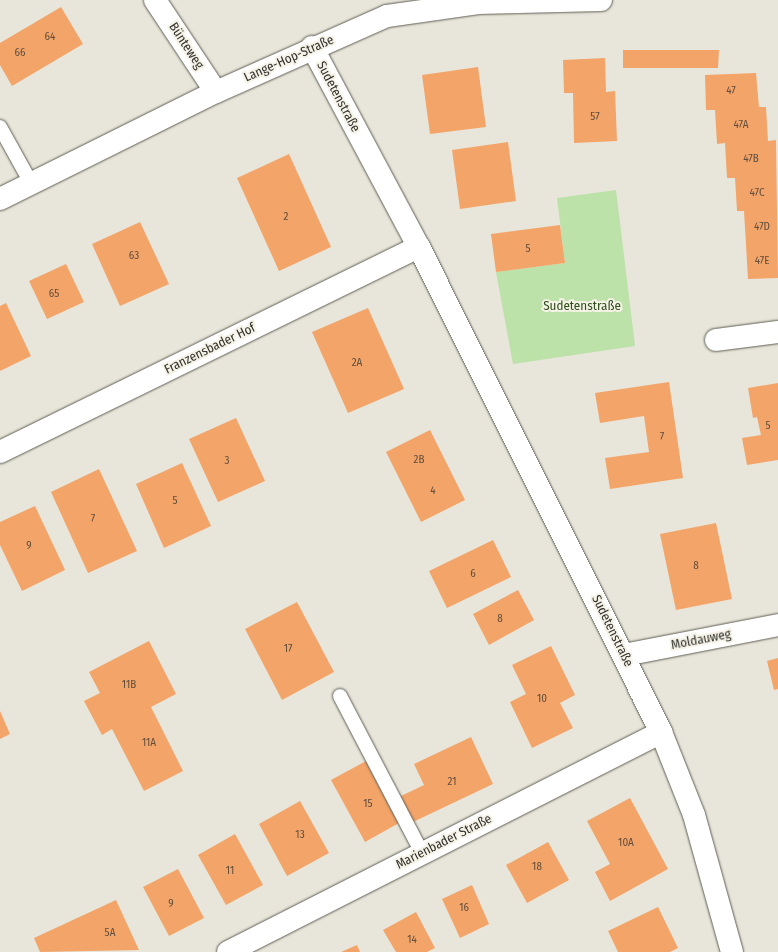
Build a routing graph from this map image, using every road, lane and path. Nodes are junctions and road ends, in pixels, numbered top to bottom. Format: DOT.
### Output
graph roads {
  1 [pos="155,0"];
  2 [pos="601,0"];
  3 [pos="312,47"];
  4 [pos="216,92"];
  5 [pos="0,127"];
  6 [pos="31,183"];
  7 [pos="0,199"];
  8 [pos="419,247"];
  9 [pos="778,332"];
  10 [pos="716,340"];
  11 [pos="0,452"];
  12 [pos="778,624"];
  13 [pos="624,655"];
  14 [pos="340,696"];
  15 [pos="660,732"];
  16 [pos="422,854"];
  17 [pos="228,952"];
  18 [pos="732,952"];
  1 -- 4 [label="street, Bünteweg"];
  2 -- 3 [label="street, Lange-Hop-Straße"];
  3 -- 4 [label="street, Lange-Hop-Straße"];
  3 -- 8 [label="street, Sudetenstraße"];
  4 -- 6 [label="street, Lange-Hop-Straße"];
  5 -- 6 [label="lane"];
  6 -- 7 [label="street, Lange-Hop-Straße"];
  8 -- 11 [label="street, Franzensbader Hof"];
  8 -- 13 [label="street, Sudetenstraße"];
  9 -- 10 [label="street"];
  12 -- 13 [label="street, Moldauweg"];
  13 -- 15 [label="street, Sudetenstraße"];
  14 -- 16 [label="lane"];
  15 -- 16 [label="street, Marienbader Straße"];
  15 -- 18 [label="street, Sudetenstraße"];
  16 -- 17 [label="street, Marienbader Straße"];
}
